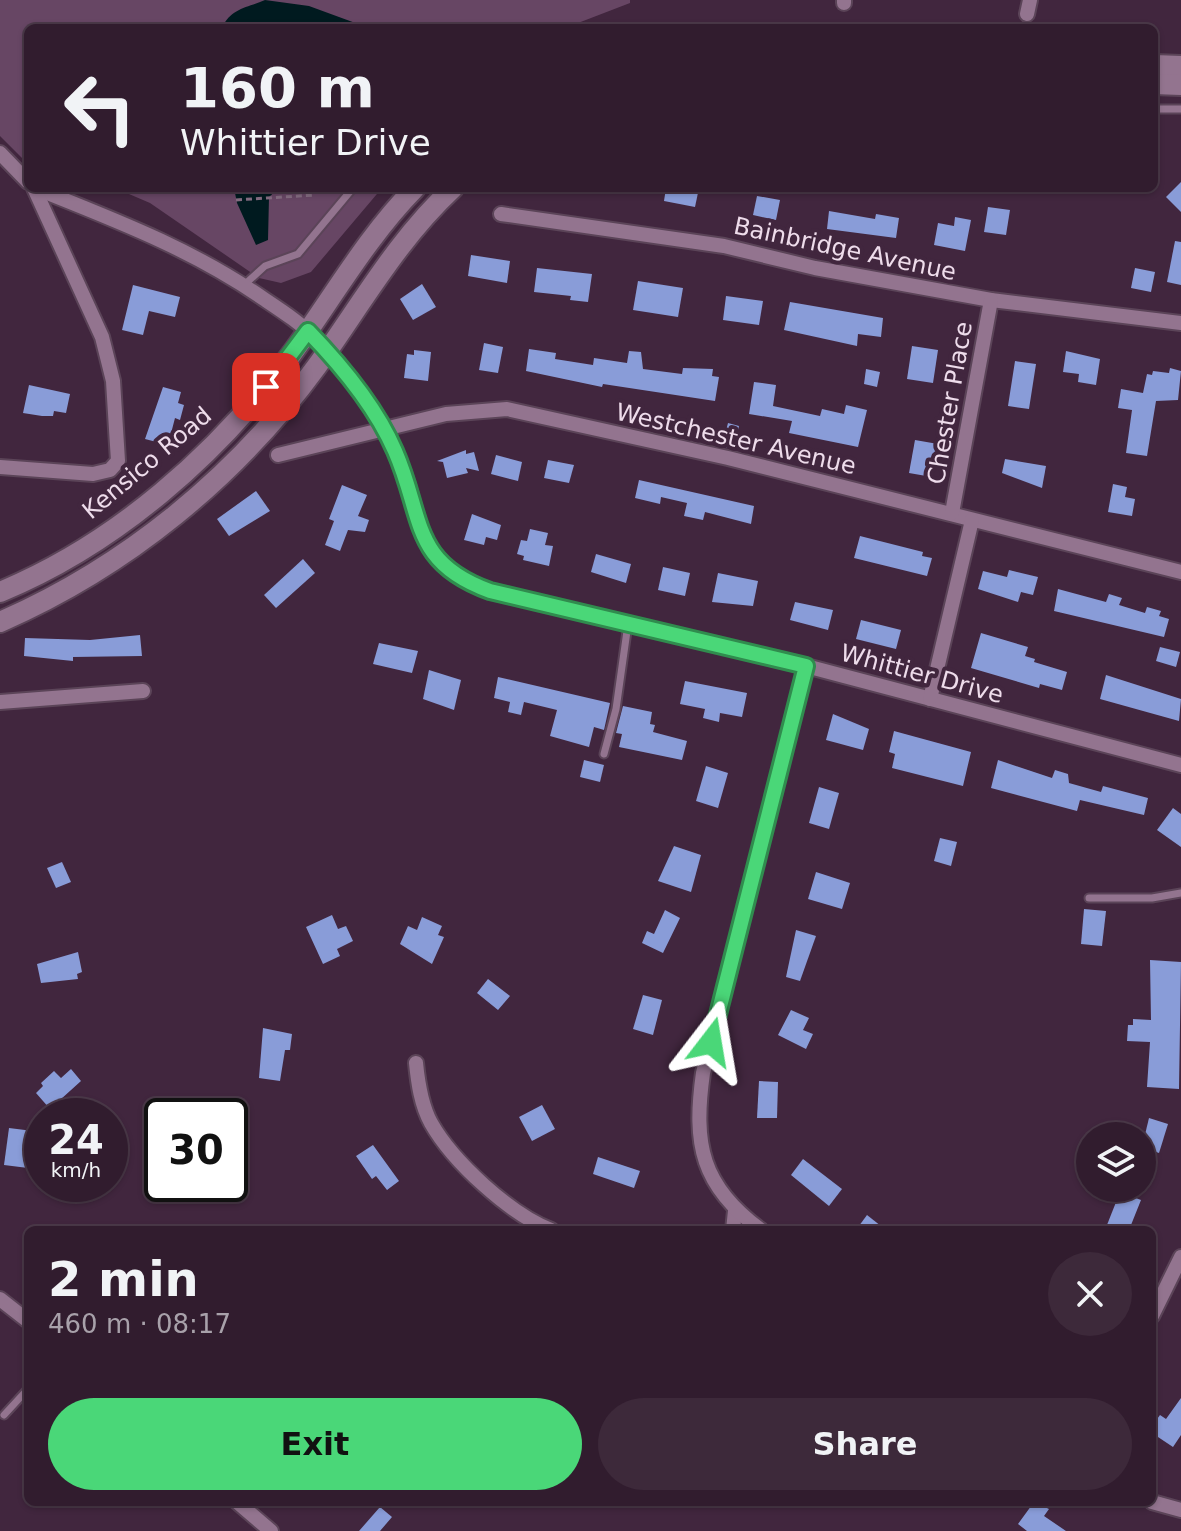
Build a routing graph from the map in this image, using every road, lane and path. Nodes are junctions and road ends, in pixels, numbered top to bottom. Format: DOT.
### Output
graph roads {
  1 [pos="1158,65"];
  2 [pos="1181,66"];
  3 [pos="1158,84"];
  4 [pos="1181,85"];
  5 [pos="1158,109"];
  6 [pos="1181,109"];
  7 [pos="0,153"];
  8 [pos="24,178"];
  9 [pos="36,192"];
  10 [pos="44,192"];
  11 [pos="350,192"];
  12 [pos="412,192"];
  13 [pos="449,192"];
  14 [pos="314,195"];
  15 [pos="236,200"];
  16 [pos="501,214"];
  17 [pos="244,285"];
  18 [pos="991,300"];
  19 [pos="1181,323"];
  20 [pos="318,341"];
  21 [pos="384,430"];
  22 [pos="278,455"];
  23 [pos="0,467"];
  24 [pos="952,513"];
  25 [pos="972,520"];
  26 [pos="1181,572"];
  27 [pos="0,592"];
  28 [pos="0,622"];
  29 [pos="628,624"];
  30 [pos="806,666"];
  31 [pos="143,691"];
  32 [pos="930,699"];
  33 [pos="0,702"];
  34 [pos="604,754"];
  35 [pos="1181,765"];
  36 [pos="1181,893"];
  37 [pos="1089,898"];
  38 [pos="416,1063"];
  39 [pos="735,1211"];
  40 [pos="545,1226"];
  41 [pos="733,1226"];
  42 [pos="756,1226"];
  43 [pos="1181,1257"];
  44 [pos="0,1299"];
  45 [pos="1156,1308"];
  46 [pos="24,1318"];
  47 [pos="24,1393"];
  48 [pos="4,1415"];
  49 [pos="1156,1503"];
  50 [pos="242,1506"];
  51 [pos="1181,1510"];
  52 [pos="271,1531"];
  1 -- 2 [label="street"];
  3 -- 4 [label="street"];
  5 -- 6 [label="lane"];
  7 -- 8 [label="street"];
  9 -- 23 [label="street"];
  10 -- 17 [label="street, Whittier Drive"];
  11 -- 17 [label="lane"];
  12 -- 20 [label="street, Kensico Road"];
  13 -- 20 [label="street, Kensico Road"];
  14 -- 15 [label="path"];
  16 -- 18 [label="street, Bainbridge Avenue"];
  17 -- 20 [label="street, Whittier Drive"];
  18 -- 19 [label="street, Bainbridge Avenue"];
  18 -- 24 [label="street, Chester Place"];
  20 -- 21 [label="street, Whittier Drive"];
  20 -- 27 [label="street, Kensico Road"];
  20 -- 28 [label="street, Kensico Road"];
  21 -- 22 [label="street, Westchester Avenue"];
  21 -- 24 [label="street, Westchester Avenue"];
  21 -- 29 [label="street, Whittier Drive"];
  24 -- 25 [label="street, Westchester Avenue"];
  25 -- 26 [label="street, Westchester Avenue"];
  25 -- 32 [label="street"];
  29 -- 30 [label="street, Whittier Drive"];
  29 -- 34 [label="lane"];
  30 -- 32 [label="street, Whittier Drive"];
  30 -- 39 [label="street"];
  31 -- 33 [label="street"];
  32 -- 35 [label="street, Whittier Drive"];
  36 -- 37 [label="lane"];
  38 -- 40 [label="street"];
  39 -- 41 [label="street"];
  39 -- 42 [label="street"];
  43 -- 45 [label="street"];
  44 -- 46 [label="street"];
  47 -- 48 [label="lane"];
  49 -- 51 [label="street"];
  50 -- 52 [label="street"];
}
